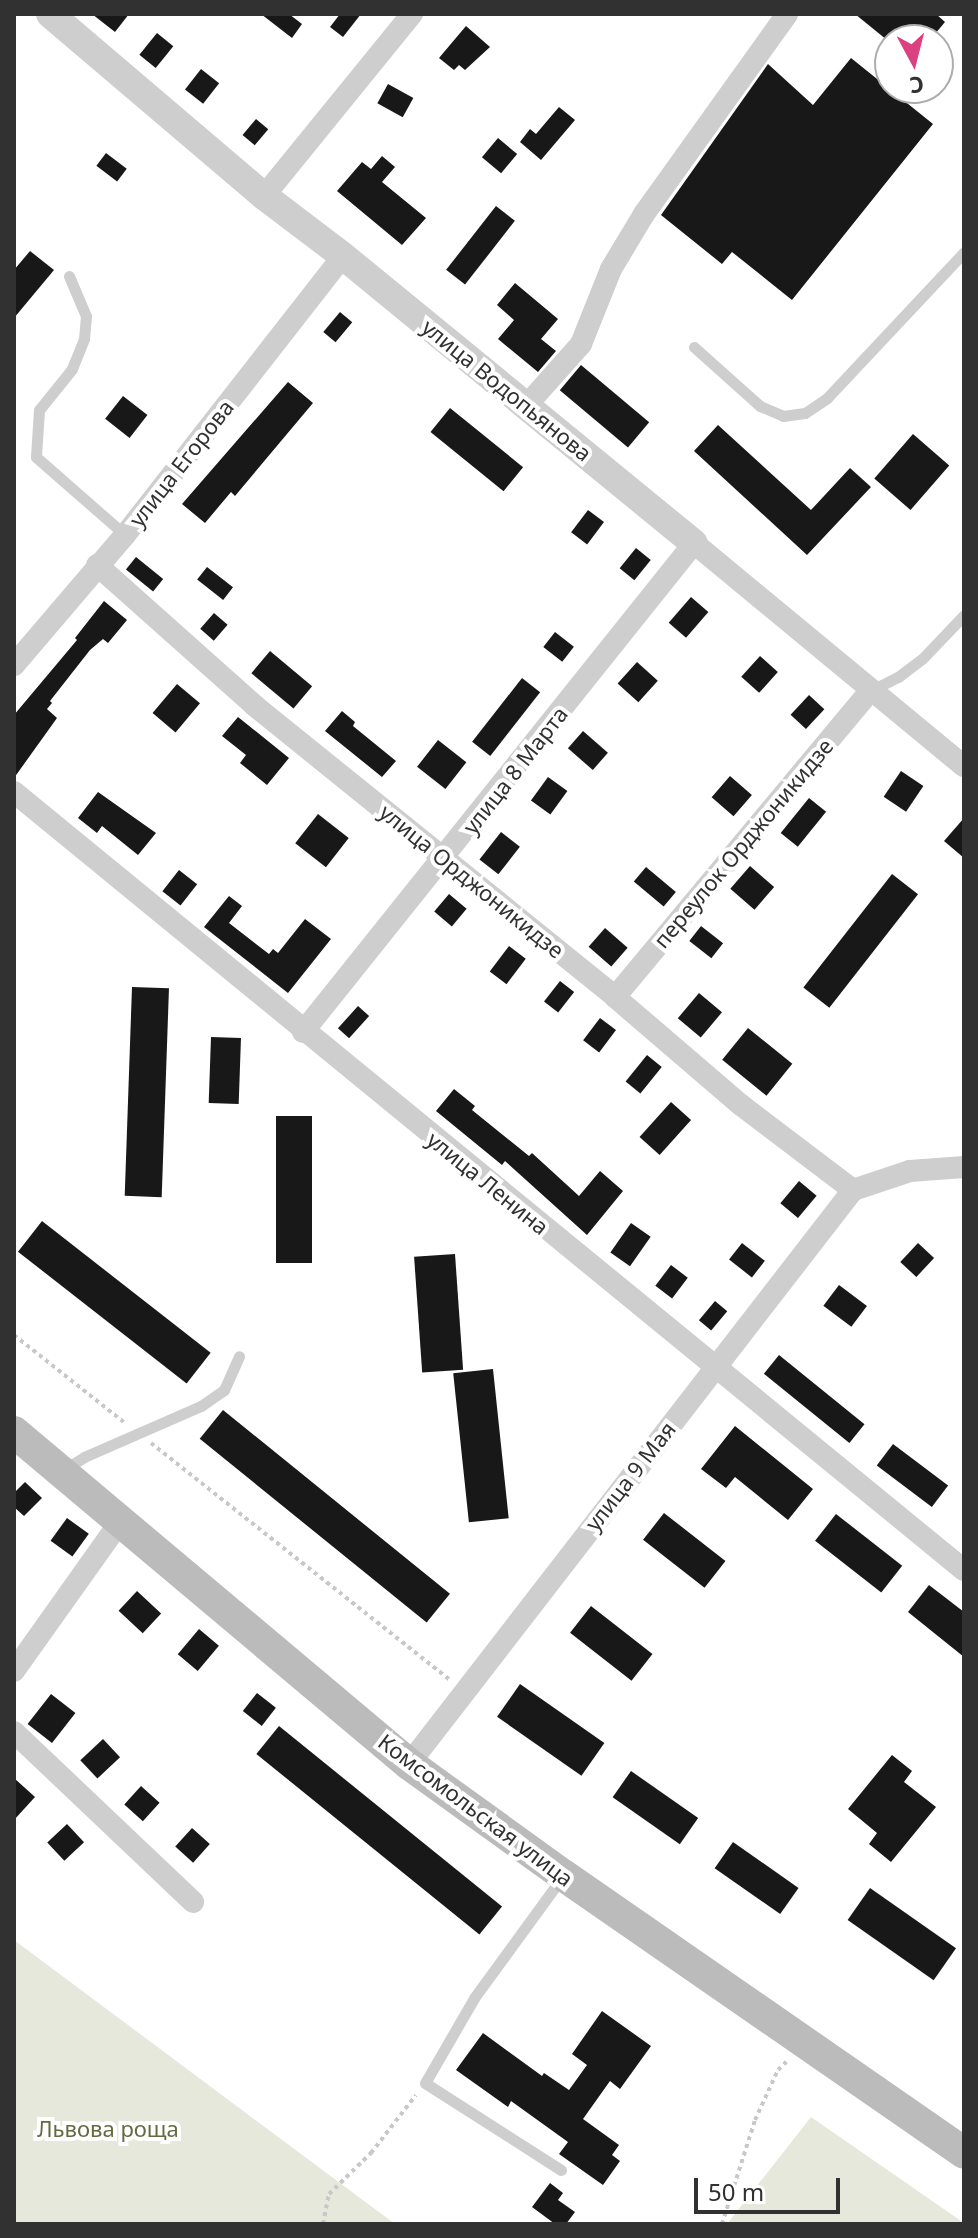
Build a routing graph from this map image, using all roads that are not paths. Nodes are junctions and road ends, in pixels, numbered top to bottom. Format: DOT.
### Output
graph roads {
  1 [pos="50,14"];
  2 [pos="412,14"];
  3 [pos="787,14"];
  4 [pos="264,196"];
  5 [pos="964,252"];
  6 [pos="343,256"];
  7 [pos="69,276"];
  8 [pos="694,347"];
  9 [pos="526,406"];
  10 [pos="125,535"];
  11 [pos="694,543"];
  12 [pos="97,565"];
  13 [pos="964,615"];
  14 [pos="14,665"];
  15 [pos="871,690"];
  16 [pos="964,766"];
  17 [pos="14,792"];
  18 [pos="445,859"];
  19 [pos="615,997"];
  20 [pos="303,1032"];
  21 [pos="964,1167"];
  22 [pos="853,1190"];
  23 [pos="239,1356"];
  24 [pos="714,1368"];
  25 [pos="14,1432"];
  26 [pos="61,1472"];
  27 [pos="120,1522"];
  28 [pos="964,1570"];
  29 [pos="14,1671"];
  30 [pos="14,1732"];
  31 [pos="409,1764"];
  32 [pos="563,1875"];
  33 [pos="193,1902"];
  34 [pos="964,2153"];
  35 [pos="561,2170"];
  1 -- 4 [label="street, улица Водопьянова"];
  2 -- 4 [label="street"];
  3 -- 9 [label="street"];
  4 -- 6 [label="street, улица Водопьянова"];
  5 -- 8 [label="lane"];
  6 -- 9 [label="street, улица Водопьянова"];
  6 -- 10 [label="street, улица Егорова"];
  7 -- 10 [label="lane"];
  9 -- 11 [label="street, улица Водопьянова"];
  10 -- 12 [label="street, улица Егорова"];
  11 -- 15 [label="street, улица Водопьянова"];
  11 -- 18 [label="street, улица 8 Марта"];
  12 -- 14 [label="street, улица Егорова"];
  12 -- 18 [label="street, улица Орджоникидзе"];
  13 -- 15 [label="lane"];
  15 -- 16 [label="street, улица Водопьянова"];
  15 -- 19 [label="street, переулок Орджоникидзе"];
  17 -- 20 [label="street, улица Ленина"];
  18 -- 19 [label="street, улица Орджоникидзе"];
  18 -- 20 [label="street, улица 8 Марта"];
  19 -- 22 [label="street, улица Орджоникидзе"];
  20 -- 24 [label="street, улица Ленина"];
  21 -- 22 [label="street"];
  22 -- 24 [label="street, улица 9 Мая"];
  23 -- 26 [label="lane"];
  24 -- 28 [label="street, улица Ленина"];
  24 -- 31 [label="street, улица 9 Мая"];
  25 -- 26 [label="main road, Комсомольская улица"];
  26 -- 27 [label="main road, Комсомольская улица"];
  27 -- 29 [label="street"];
  27 -- 31 [label="main road, Комсомольская улица"];
  30 -- 33 [label="street"];
  31 -- 32 [label="main road, Комсомольская улица"];
  32 -- 34 [label="main road, Комсомольская улица"];
  32 -- 35 [label="lane"];
}
